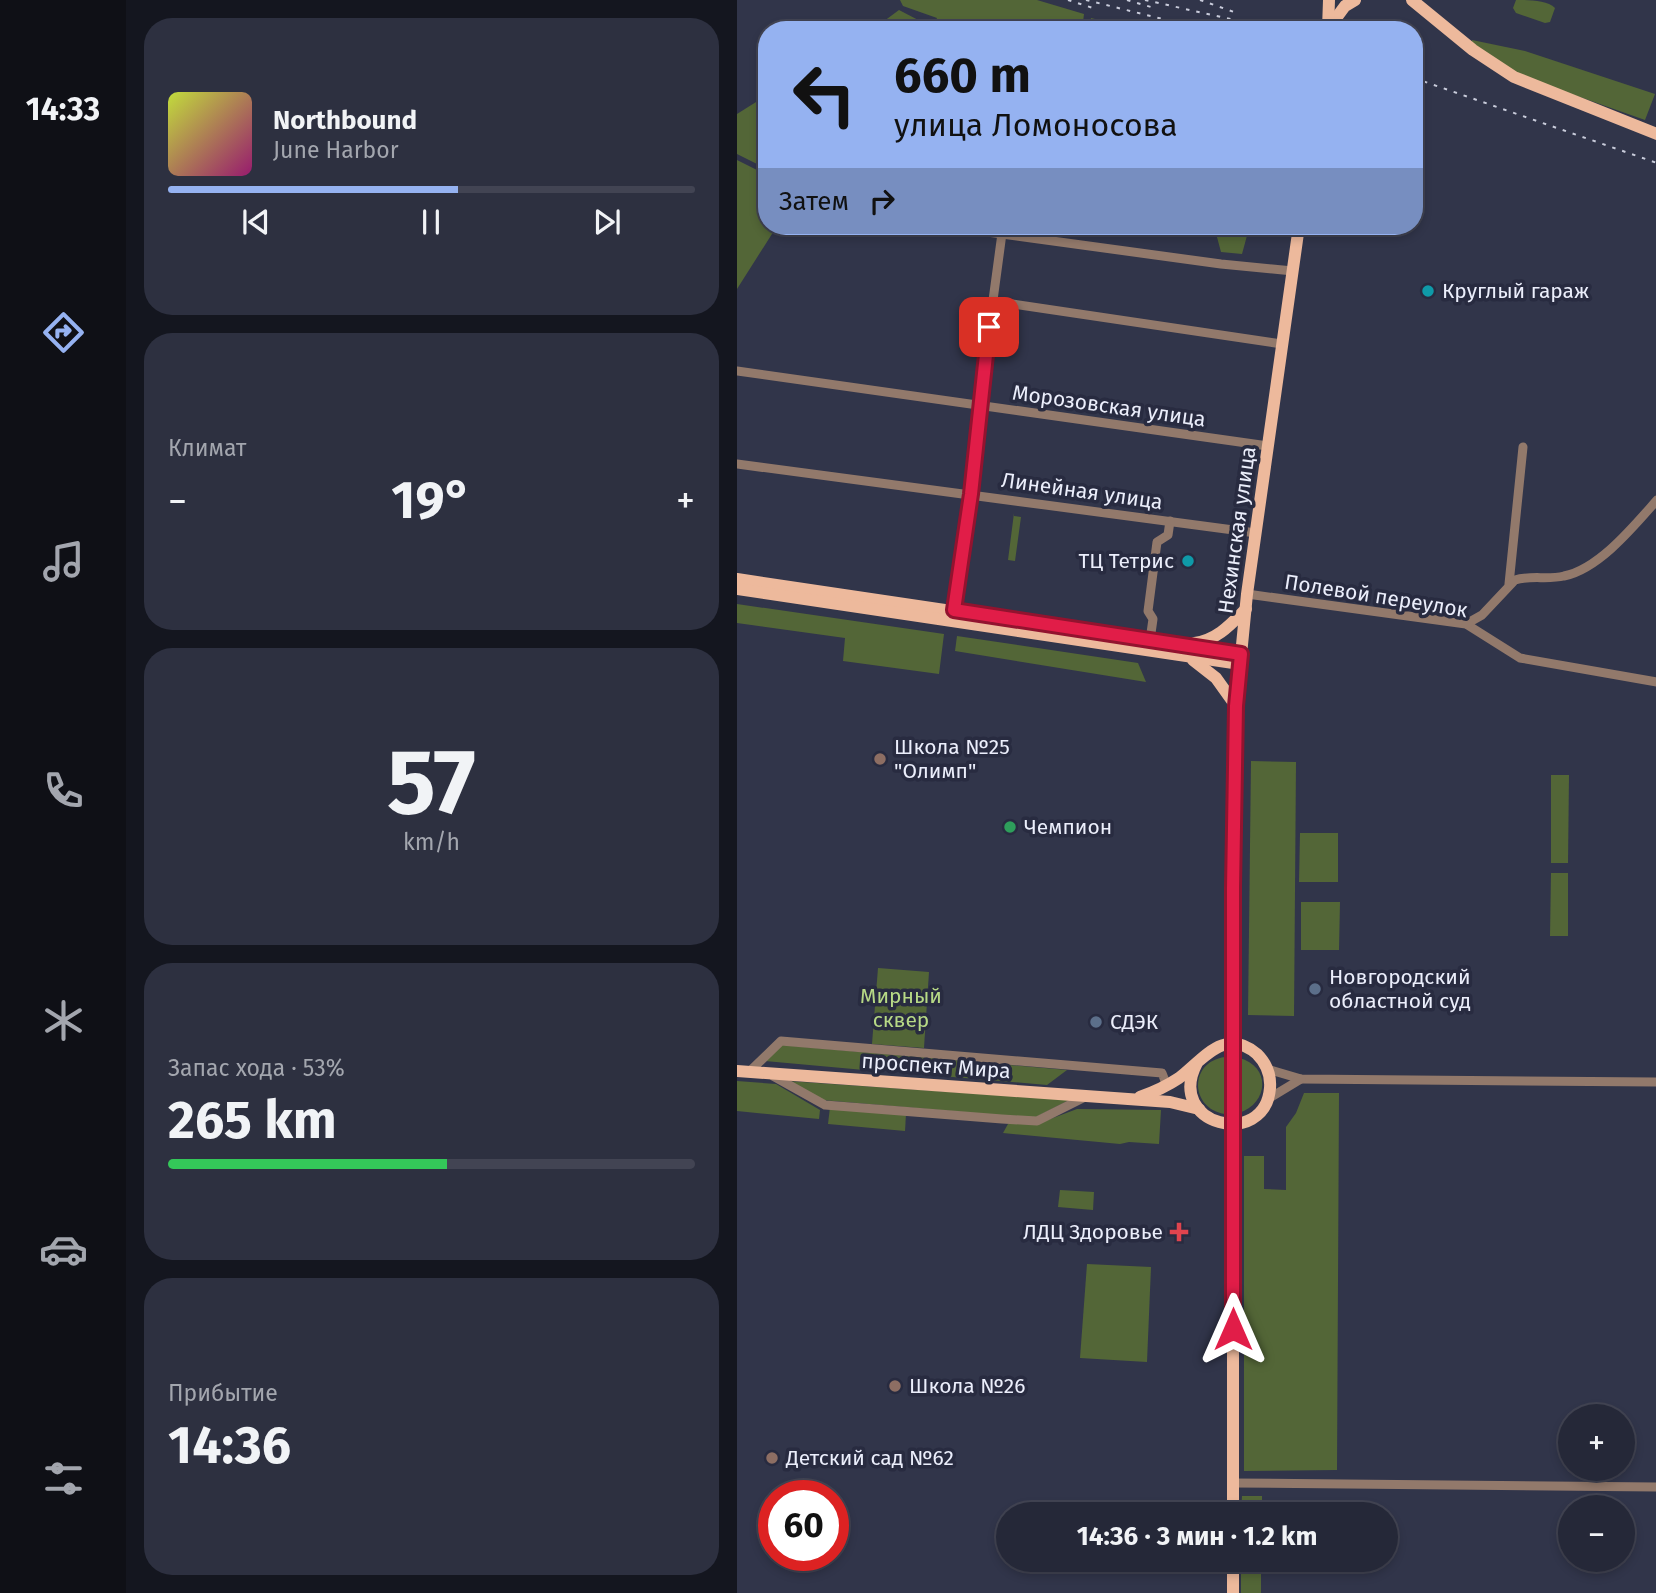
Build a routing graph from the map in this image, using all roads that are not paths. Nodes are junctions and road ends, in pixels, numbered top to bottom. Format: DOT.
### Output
graph roads {
  1 [pos="1329,0"];
  2 [pos="1355,0"];
  3 [pos="1402,0"];
  4 [pos="1412,0"];
  5 [pos="1423,10"];
  6 [pos="1328,21"];
  7 [pos="1334,21"];
  8 [pos="1656,134"];
  9 [pos="1001,235"];
  10 [pos="1034,235"];
  11 [pos="1298,235"];
  12 [pos="1293,271"];
  13 [pos="993,301"];
  14 [pos="1282,344"];
  15 [pos="737,371"];
  16 [pos="979,404"];
  17 [pos="1268,446"];
  18 [pos="1523,447"];
  19 [pos="737,464"];
  20 [pos="971,494"];
  21 [pos="1656,500"];
  22 [pos="1170,521"];
  23 [pos="1256,533"];
  24 [pos="737,579"];
  25 [pos="1509,584"];
  26 [pos="751,586"];
  27 [pos="737,589"];
  28 [pos="1247,594"];
  29 [pos="1246,609"];
  30 [pos="954,610"];
  31 [pos="1466,624"];
  32 [pos="1066,633"];
  33 [pos="1150,640"];
  34 [pos="1179,650"];
  35 [pos="1240,659"];
  36 [pos="1656,682"];
  37 [pos="1236,706"];
  38 [pos="1233,1045"];
  39 [pos="1197,1063"];
  40 [pos="1267,1069"];
  41 [pos="743,1071"];
  42 [pos="768,1073"];
  43 [pos="1164,1079"];
  44 [pos="1301,1079"];
  45 [pos="1656,1082"];
  46 [pos="1087,1097"];
  47 [pos="1133,1099"];
  48 [pos="1268,1099"];
  49 [pos="1199,1109"];
  50 [pos="1233,1125"];
  51 [pos="1233,1483"];
  52 [pos="1656,1487"];
  53 [pos="1233,1502"];
  54 [pos="1233,1572"];
  55 [pos="1233,1593"];
  1 -- 6 [label="main road"];
  2 -- 7 [label="main road"];
  3 -- 5 [label="main road"];
  4 -- 5 [label="main road"];
  5 -- 8 [label="main road"];
  9 -- 13 [label="street"];
  10 -- 12 [label="street"];
  11 -- 12 [label="main road, Нехинская улица"];
  12 -- 14 [label="main road, Нехинская улица"];
  13 -- 14 [label="street"];
  13 -- 16 [label="street"];
  14 -- 17 [label="main road, Нехинская улица"];
  15 -- 16 [label="street, Морозовская улица"];
  16 -- 17 [label="street, Морозовская улица"];
  16 -- 20 [label="street"];
  17 -- 23 [label="main road, Нехинская улица"];
  18 -- 25 [label="street"];
  19 -- 20 [label="street, Линейная улица"];
  20 -- 22 [label="street, Линейная улица"];
  20 -- 30 [label="street"];
  21 -- 25 [label="street"];
  22 -- 23 [label="street, Линейная улица"];
  22 -- 33 [label="street"];
  23 -- 28 [label="main road, Нехинская улица"];
  24 -- 26 [label="main road"];
  25 -- 31 [label="street"];
  26 -- 27 [label="main road"];
  26 -- 30 [label="main road"];
  26 -- 32 [label="main road"];
  28 -- 29 [label="main road, Нехинская улица"];
  28 -- 31 [label="street, Полевой переулок"];
  29 -- 34 [label="main road"];
  29 -- 35 [label="main road, Нехинская улица"];
  30 -- 32 [label="main road"];
  31 -- 36 [label="street, Полевой переулок"];
  32 -- 33 [label="main road"];
  32 -- 34 [label="main road"];
  33 -- 34 [label="main road"];
  34 -- 35 [label="main road"];
  34 -- 37 [label="main road"];
  35 -- 37 [label="main road, Нехинская улица"];
  37 -- 38 [label="main road, Нехинская улица"];
  38 -- 39 [label="main road, проспект Мира"];
  38 -- 40 [label="main road"];
  38 -- 50 [label="main road, Нехинская улица"];
  39 -- 43 [label="main road, проспект Мира"];
  39 -- 49 [label="main road"];
  40 -- 44 [label="street"];
  40 -- 48 [label="main road"];
  41 -- 42 [label="main road, проспект Мира"];
  41 -- 43 [label="street"];
  42 -- 46 [label="main road, проспект Мира"];
  42 -- 46 [label="street"];
  43 -- 47 [label="main road, проспект Мира"];
  44 -- 45 [label="street"];
  44 -- 48 [label="street"];
  46 -- 47 [label="main road, проспект Мира"];
  47 -- 49 [label="main road, проспект Мира"];
  48 -- 50 [label="main road"];
  49 -- 50 [label="main road, проспект Мира"];
  50 -- 51 [label="main road, Нехинская улица"];
  51 -- 52 [label="street"];
  51 -- 53 [label="main road, Нехинская улица"];
  54 -- 55 [label="main road"];
}
